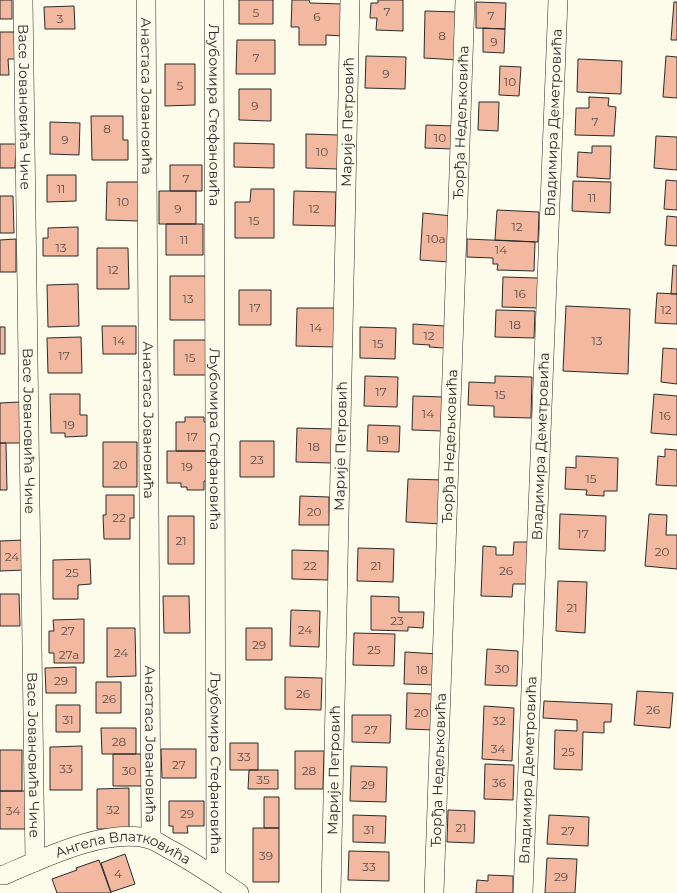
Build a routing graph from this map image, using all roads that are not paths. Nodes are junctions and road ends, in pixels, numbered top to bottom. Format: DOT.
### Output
graph roads {
  1 [pos="23,0"];
  2 [pos="146,0"];
  3 [pos="214,0"];
  4 [pos="350,0"];
  5 [pos="465,0"];
  6 [pos="558,0"];
  7 [pos="151,839"];
  8 [pos="35,862"];
  9 [pos="0,875"];
  10 [pos="216,877"];
  11 [pos="239,893"];
  12 [pos="331,893"];
  13 [pos="434,893"];
  14 [pos="523,893"];
  1 -- 8 [label="street, Васе Јовановића Чиче"];
  2 -- 7 [label="street, Анастаса Јовановића"];
  3 -- 10 [label="street, Љубомира Стефановића"];
  4 -- 12 [label="street, Марије Петровић"];
  5 -- 13 [label="street, Ђорђа Недељковића"];
  6 -- 14 [label="street, Владимира Деметровића"];
  7 -- 8 [label="street, Ангела Влатковића"];
  7 -- 10 [label="street, Ангела Влатковића"];
  8 -- 9 [label="street, Ангела Влатковића"];
  10 -- 11 [label="street, Ангела Влатковића"];
}
